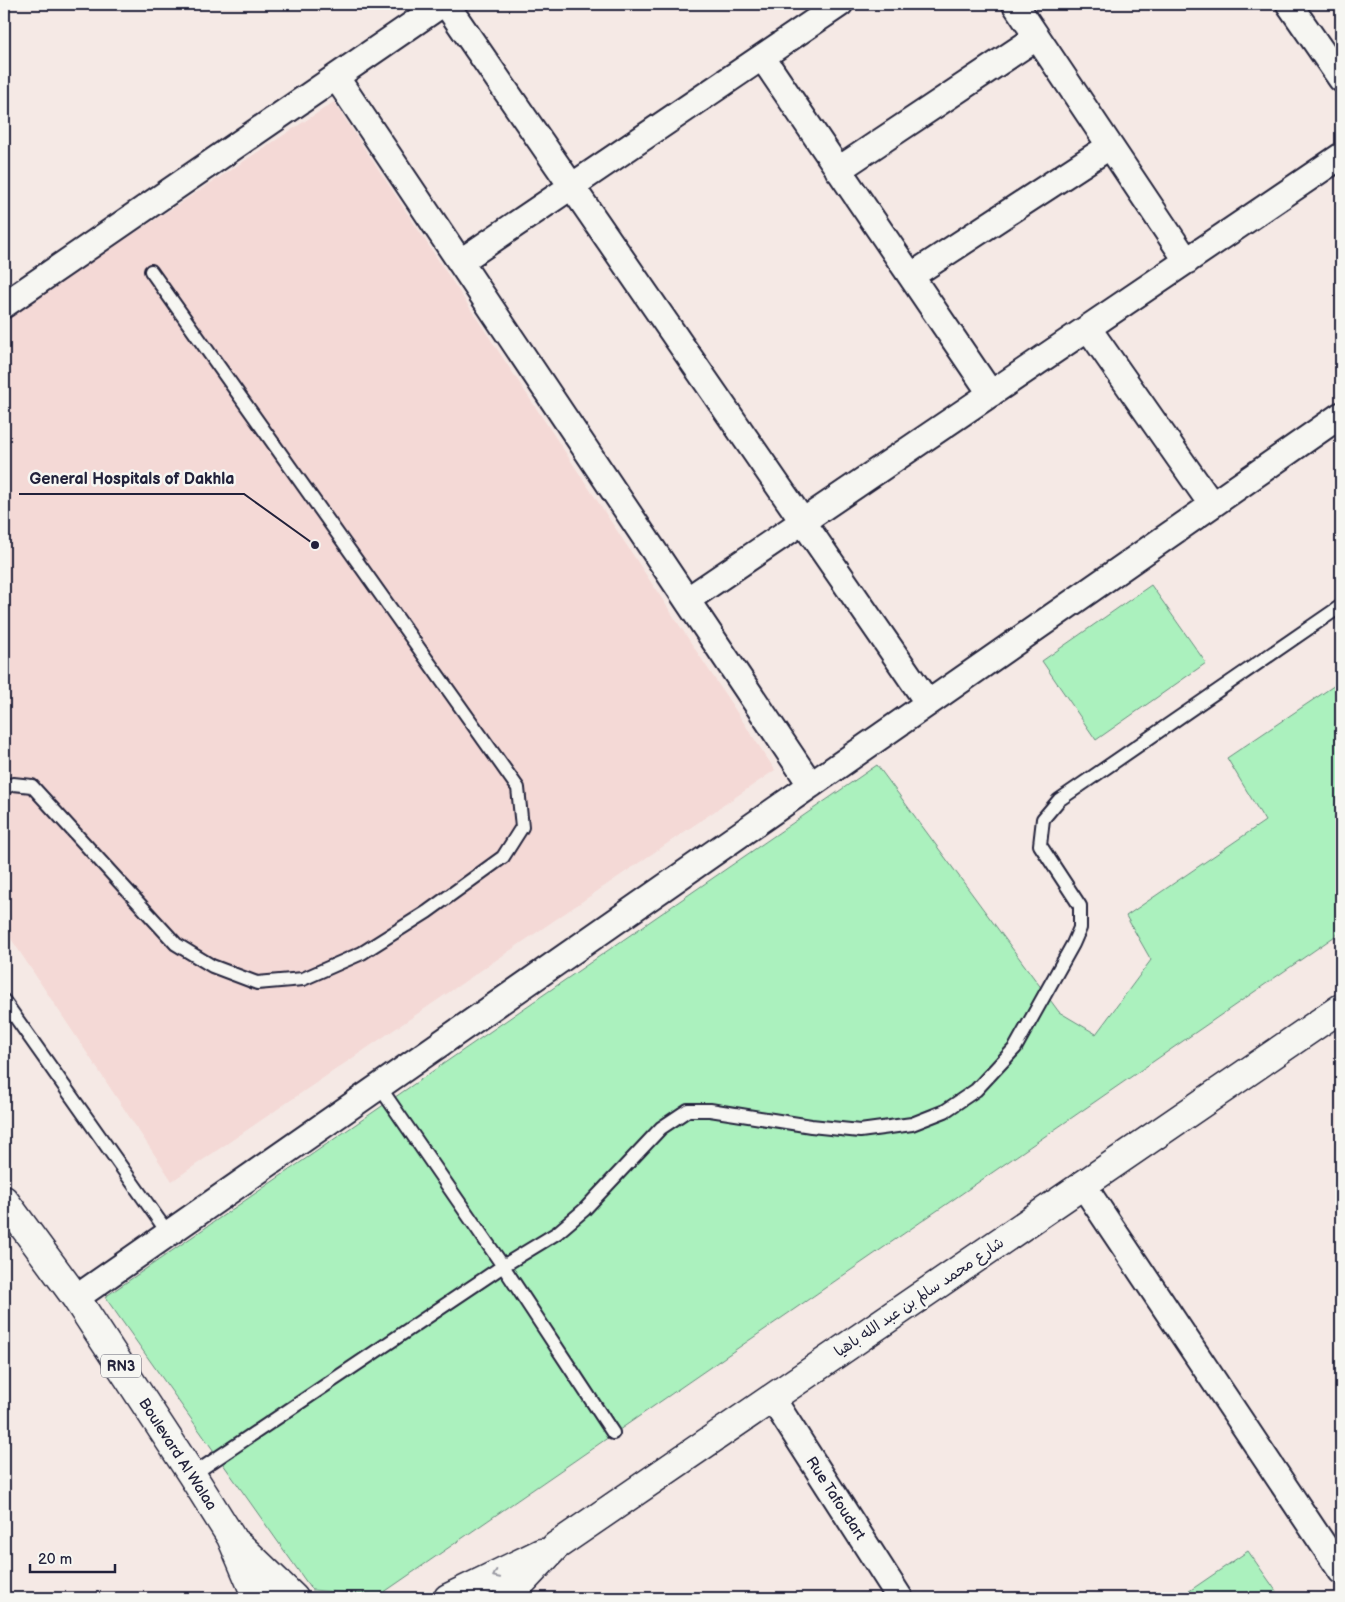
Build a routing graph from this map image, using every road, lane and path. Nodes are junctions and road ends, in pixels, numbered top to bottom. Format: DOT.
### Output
graph roads {
  1 [pos="442,4"];
  2 [pos="446,4"];
  3 [pos="840,4"];
  4 [pos="1015,4"];
  5 [pos="1289,4"];
  6 [pos="1037,37"];
  7 [pos="762,57"];
  8 [pos="336,77"];
  9 [pos="1341,79"];
  10 [pos="1110,146"];
  11 [pos="1341,156"];
  12 [pos="838,170"];
  13 [pos="572,186"];
  14 [pos="1187,261"];
  15 [pos="460,262"];
  16 [pos="151,271"];
  17 [pos="911,276"];
  18 [pos="4,305"];
  19 [pos="1088,328"];
  20 [pos="991,394"];
  21 [pos="1341,415"];
  22 [pos="1212,505"];
  23 [pos="803,521"];
  24 [pos="687,600"];
  25 [pos="1341,606"];
  26 [pos="928,703"];
  27 [pos="811,785"];
  28 [pos="4,788"];
  29 [pos="4,1001"];
  30 [pos="1341,1008"];
  31 [pos="379,1086"];
  32 [pos="1083,1185"];
  33 [pos="4,1200"];
  34 [pos="168,1233"];
  35 [pos="503,1266"];
  36 [pos="76,1298"];
  37 [pos="772,1398"];
  38 [pos="613,1433"];
  39 [pos="192,1475"];
  40 [pos="231,1537"];
  41 [pos="556,1546"];
  42 [pos="1341,1571"];
  43 [pos="256,1598"];
  44 [pos="294,1598"];
  45 [pos="448,1598"];
  46 [pos="507,1598"];
  47 [pos="900,1598"];
  1 -- 8 [label="street"];
  2 -- 13 [label="street"];
  3 -- 7 [label="street"];
  4 -- 6 [label="street"];
  5 -- 9 [label="street"];
  6 -- 10 [label="street"];
  6 -- 12 [label="street"];
  7 -- 12 [label="street"];
  7 -- 13 [label="street"];
  8 -- 15 [label="street"];
  8 -- 18 [label="street"];
  10 -- 14 [label="street"];
  10 -- 17 [label="street"];
  11 -- 14 [label="street"];
  12 -- 17 [label="street"];
  13 -- 15 [label="street"];
  13 -- 23 [label="street"];
  14 -- 19 [label="street"];
  15 -- 24 [label="street"];
  16 -- 28 [label="lane"];
  17 -- 20 [label="street"];
  19 -- 20 [label="street"];
  19 -- 22 [label="street"];
  20 -- 23 [label="street"];
  21 -- 22 [label="street"];
  22 -- 26 [label="street"];
  23 -- 24 [label="street"];
  23 -- 26 [label="street"];
  24 -- 27 [label="street"];
  25 -- 35 [label="lane"];
  26 -- 27 [label="street"];
  27 -- 31 [label="street"];
  29 -- 34 [label="lane"];
  30 -- 32 [label="street, شارع محمد سالم بن عبد الله باهيا"];
  31 -- 34 [label="street"];
  31 -- 35 [label="lane"];
  32 -- 37 [label="street, شارع محمد سالم بن عبد الله باهيا"];
  32 -- 42 [label="street"];
  33 -- 36 [label="street, Boulevard Al Walaa / RN3"];
  34 -- 36 [label="street"];
  35 -- 38 [label="lane"];
  35 -- 39 [label="lane"];
  36 -- 39 [label="street, Boulevard Al Walaa / RN3"];
  37 -- 41 [label="street, شارع محمد سالم بن عبد الله باهيا"];
  37 -- 47 [label="street, Rue Tafoudart"];
  39 -- 40 [label="street, Boulevard Al Walaa / RN3"];
  40 -- 43 [label="street, RN3"];
  40 -- 44 [label="street, RN3"];
  41 -- 45 [label="street, one-way"];
  41 -- 46 [label="street, شارع محمد سالم بن عبد الله باهيا"];
}
